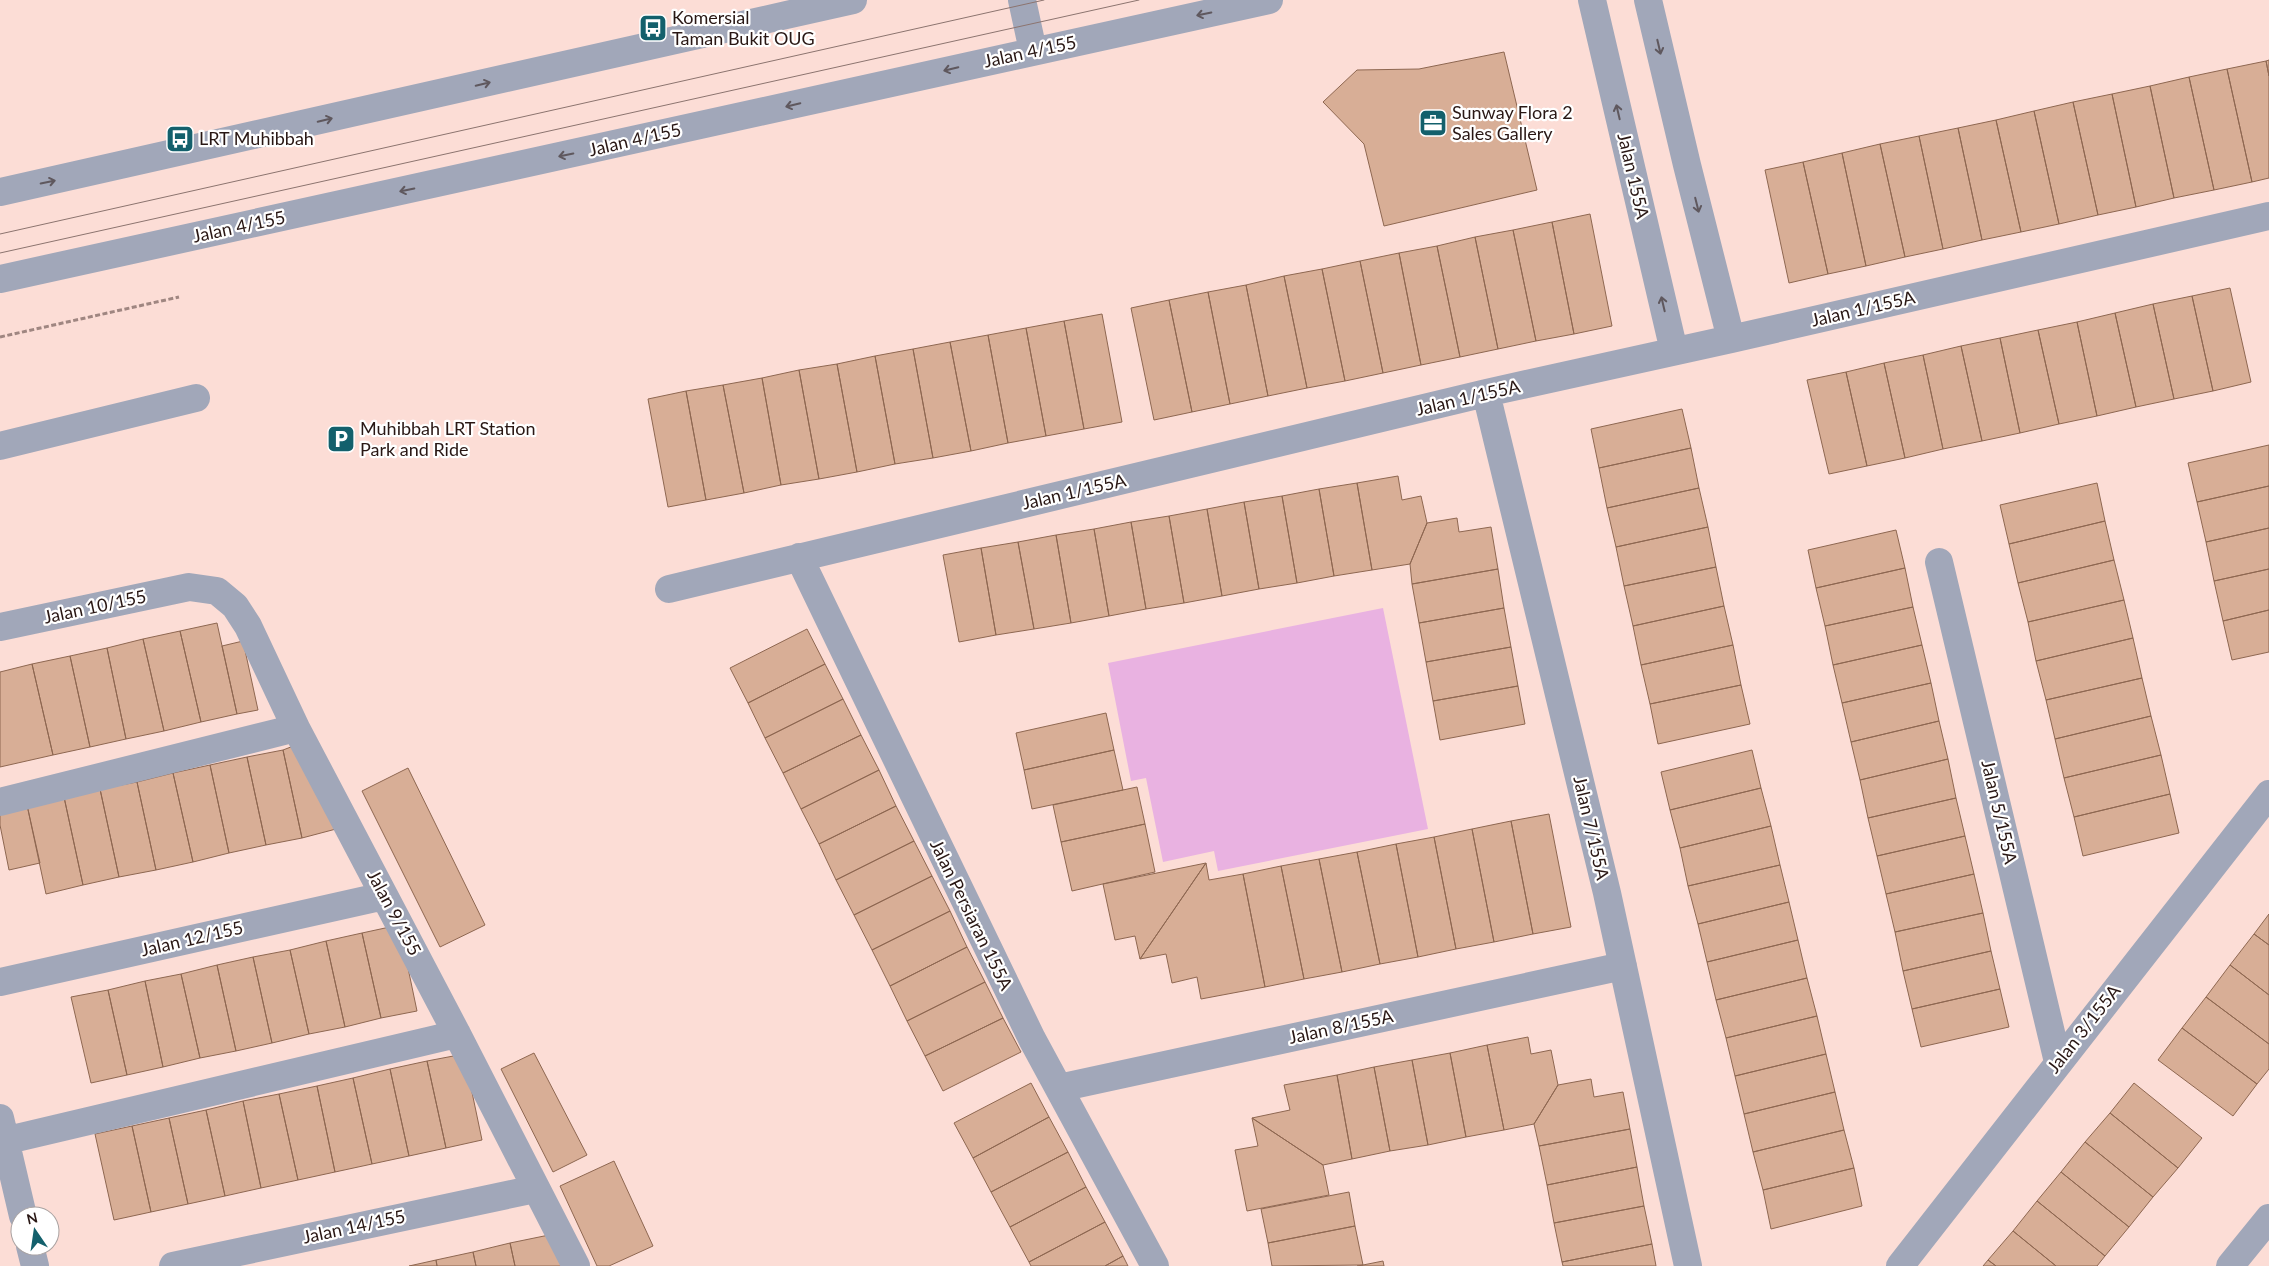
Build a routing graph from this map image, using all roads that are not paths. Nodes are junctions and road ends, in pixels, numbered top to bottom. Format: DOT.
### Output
graph roads {
  1 [pos="853,0"];
  2 [pos="1022,0"];
  3 [pos="1269,0"];
  4 [pos="1592,0"];
  5 [pos="1648,0"];
  6 [pos="1033,51"];
  7 [pos="0,192"];
  8 [pos="2268,223"];
  9 [pos="0,279"];
  10 [pos="1732,339"];
  11 [pos="1674,351"];
  12 [pos="1486,393"];
  13 [pos="196,398"];
  14 [pos="0,446"];
  15 [pos="799,557"];
  16 [pos="1939,562"];
  17 [pos="190,587"];
  18 [pos="669,589"];
  19 [pos="0,627"];
  20 [pos="296,728"];
  21 [pos="2269,794"];
  22 [pos="0,802"];
  23 [pos="384,896"];
  24 [pos="1623,966"];
  25 [pos="0,982"];
  26 [pos="457,1034"];
  27 [pos="2058,1062"];
  28 [pos="1059,1088"];
  29 [pos="2,1134"];
  30 [pos="535,1189"];
  31 [pos="20,1206"];
  32 [pos="2269,1218"];
  33 [pos="173,1266"];
  34 [pos="576,1266"];
  35 [pos="1156,1266"];
  36 [pos="1688,1266"];
  37 [pos="1900,1266"];
  38 [pos="2230,1266"];
  7 -- 1 [label="street, one-way"];
  2 -- 6 [label="street"];
  3 -- 6 [label="street, Jalan 4/155, one-way"];
  11 -- 4 [label="street, Jalan 155A, one-way"];
  5 -- 10 [label="street, one-way"];
  6 -- 9 [label="street, Jalan 4/155, one-way"];
  8 -- 10 [label="street, Jalan 1/155A"];
  10 -- 11 [label="street, Jalan 1/155A"];
  11 -- 12 [label="street, Jalan 1/155A"];
  12 -- 15 [label="street, Jalan 1/155A"];
  12 -- 24 [label="street, Jalan 7/155A"];
  13 -- 14 [label="street"];
  15 -- 18 [label="street, Jalan 1/155A"];
  15 -- 28 [label="street, Jalan Persiaran 155A"];
  16 -- 27 [label="street, Jalan 5/155A"];
  17 -- 19 [label="street, Jalan 10/155"];
  17 -- 20 [label="street, Jalan 9/155"];
  20 -- 22 [label="street"];
  20 -- 23 [label="street, Jalan 9/155"];
  21 -- 27 [label="street, Jalan 3/155A"];
  23 -- 25 [label="street, Jalan 12/155"];
  23 -- 26 [label="street, Jalan 9/155"];
  24 -- 28 [label="street, Jalan 8/155A"];
  24 -- 36 [label="street, Jalan 7/155A"];
  26 -- 29 [label="street"];
  26 -- 30 [label="street, Jalan 9/155"];
  27 -- 37 [label="street, Jalan 3/155A"];
  28 -- 35 [label="street, Jalan Persiaran 155A"];
  29 -- 31 [label="street"];
  30 -- 33 [label="street, Jalan 14/155"];
  30 -- 34 [label="street, Jalan 9/155"];
  32 -- 38 [label="street"];
}
